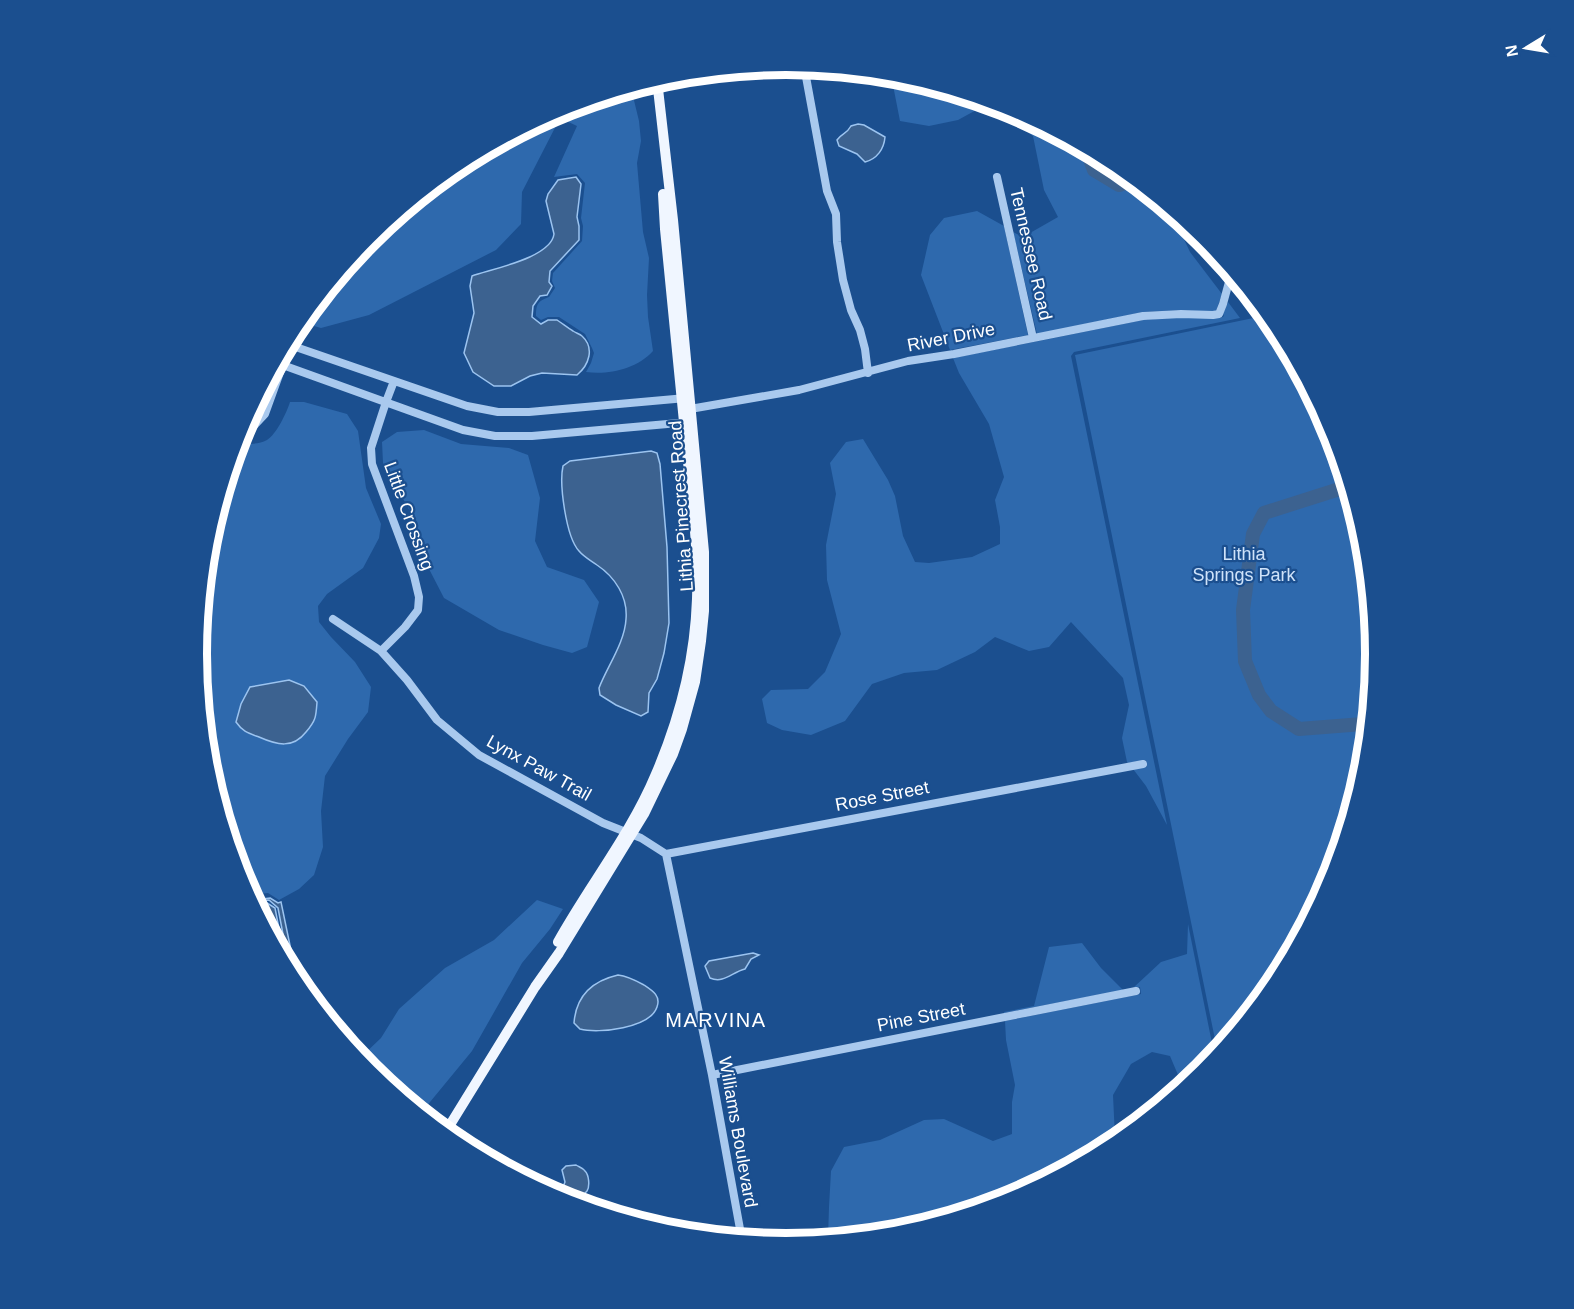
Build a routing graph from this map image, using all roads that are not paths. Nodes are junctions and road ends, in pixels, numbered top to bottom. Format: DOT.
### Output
graph roads {
  1 [pos="806,75"];
  2 [pos="658,90"];
  3 [pos="997,177"];
  4 [pos="1230,280"];
  5 [pos="1033,338"];
  6 [pos="296,347"];
  7 [pos="285,366"];
  8 [pos="868,373"];
  9 [pos="394,381"];
  10 [pos="274,385"];
  11 [pos="687,401"];
  12 [pos="386,402"];
  13 [pos="688,422"];
  14 [pos="256,424"];
  15 [pos="333,619"];
  16 [pos="381,651"];
  17 [pos="1143,764"];
  18 [pos="629,833"];
  19 [pos="666,854"];
  20 [pos="1136,991"];
  21 [pos="712,1075"];
  22 [pos="450,1125"];
  23 [pos="741,1232"];
  1 -- 8 [label="street"];
  2 -- 11 [label="main road, Lithia Pinecrest Road"];
  3 -- 5 [label="street, Tennessee Road"];
  4 -- 5 [label="street, River Drive"];
  5 -- 8 [label="street, River Drive"];
  6 -- 9 [label="street, River Drive"];
  7 -- 12 [label="street"];
  8 -- 11 [label="street, River Drive"];
  9 -- 11 [label="street, River Drive"];
  9 -- 12 [label="street, Little Crossing"];
  10 -- 14 [label="street"];
  11 -- 13 [label="main road, Lithia Pinecrest Road"];
  12 -- 13 [label="street"];
  12 -- 16 [label="street, Little Crossing"];
  13 -- 18 [label="main road, Lithia Pinecrest Road"];
  15 -- 16 [label="street, Lynx Paw Trail"];
  16 -- 18 [label="street, Lynx Paw Trail"];
  17 -- 19 [label="street, Rose Street"];
  18 -- 19 [label="street"];
  18 -- 22 [label="main road, Lithia Pinecrest Road"];
  19 -- 21 [label="street, Williams Boulevard"];
  20 -- 21 [label="street, Pine Street"];
  21 -- 23 [label="street, Williams Boulevard"];
}
